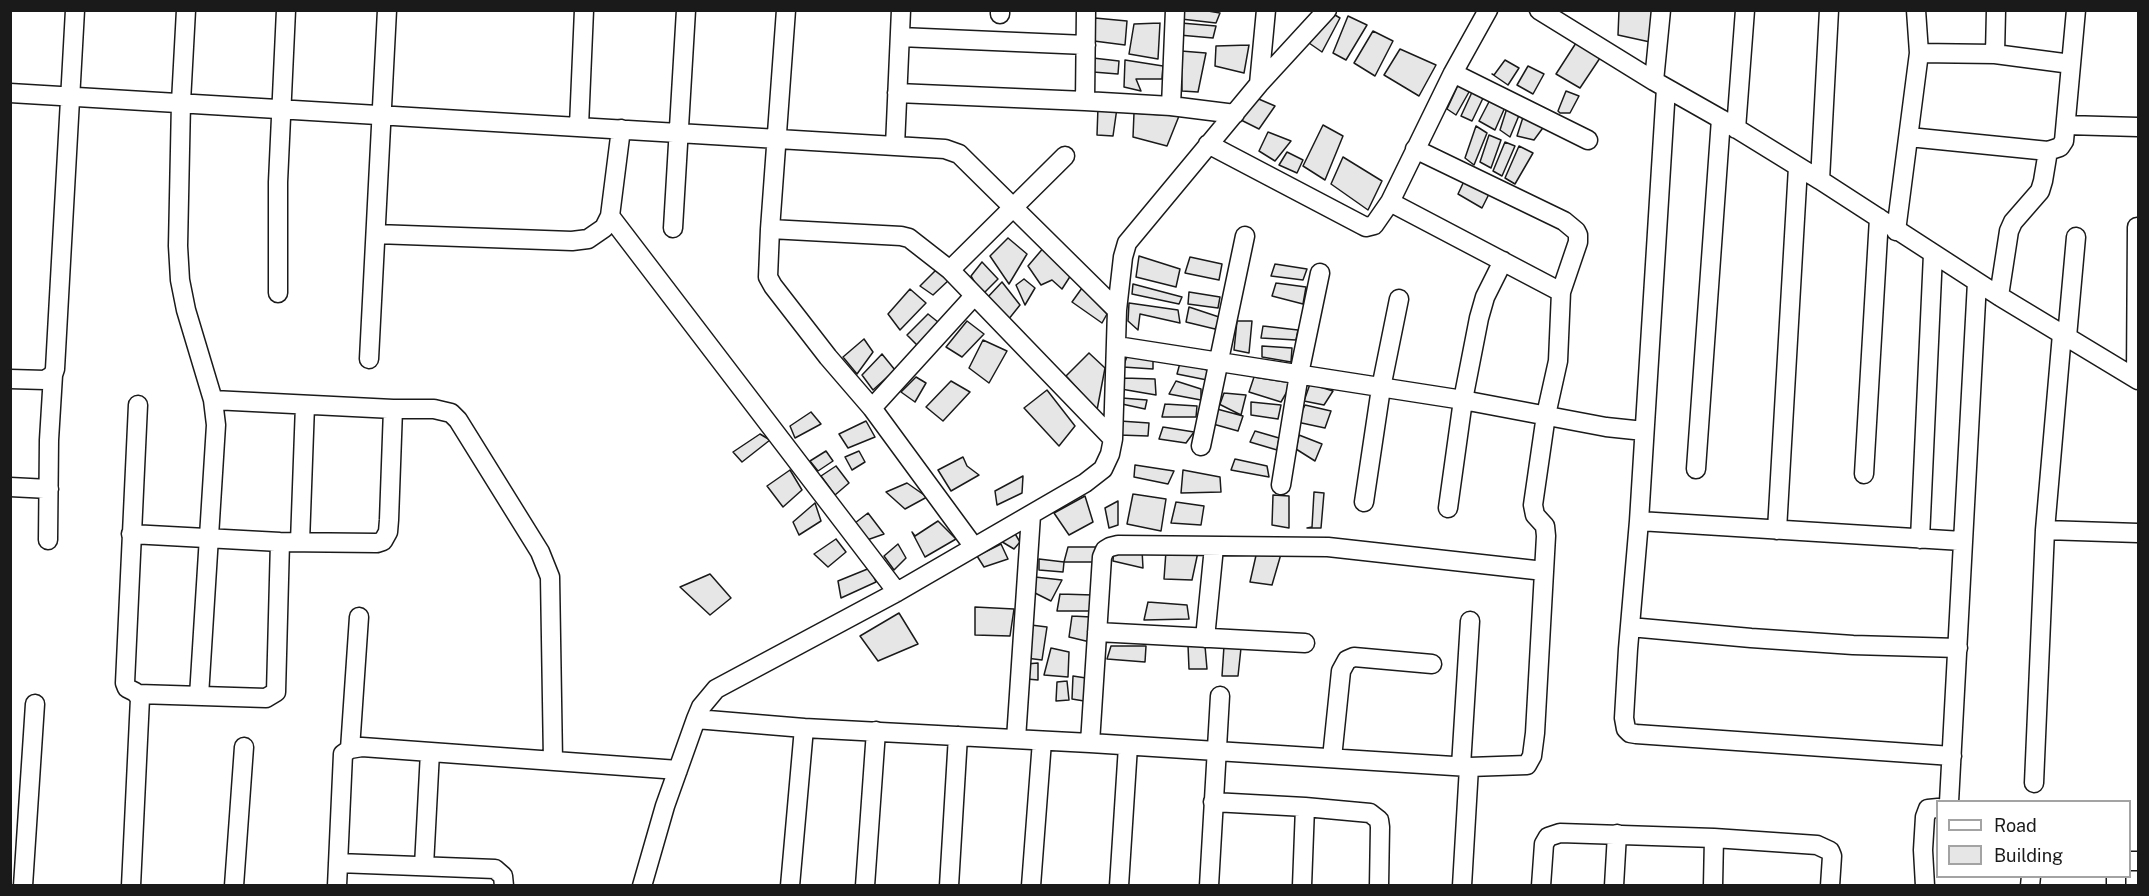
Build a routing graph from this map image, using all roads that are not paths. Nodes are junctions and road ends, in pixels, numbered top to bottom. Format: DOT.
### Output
graph roads {
  1 [pos="75,10"];
  2 [pos="186,10"];
  3 [pos="286,10"];
  4 [pos="387,10"];
  5 [pos="584,10"];
  6 [pos="686,10"];
  7 [pos="786,10"];
  8 [pos="901,10"];
  9 [pos="1086,10"];
  10 [pos="1175,10"];
  11 [pos="1266,10"];
  12 [pos="1327,10"];
  13 [pos="1488,10"];
  14 [pos="1539,10"];
  15 [pos="1661,10"];
  16 [pos="1745,10"];
  17 [pos="1829,10"];
  18 [pos="1916,10"];
  19 [pos="1996,10"];
  20 [pos="2076,10"];
  21 [pos="1558,15"];
  22 [pos="900,37"];
  23 [pos="1086,45"];
  24 [pos="1919,53"];
  25 [pos="1995,54"];
  26 [pos="2071,64"];
  27 [pos="1453,73"];
  28 [pos="1259,84"];
  29 [pos="1660,84"];
  30 [pos="10,93"];
  31 [pos="897,93"];
  32 [pos="71,97"];
  33 [pos="1084,101"];
  34 [pos="181,102"];
  35 [pos="1171,106"];
  36 [pos="281,110"];
  37 [pos="1235,114"];
  38 [pos="381,115"];
  39 [pos="1721,119"];
  40 [pos="2066,125"];
  41 [pos="579,126"];
  42 [pos="2139,128"];
  43 [pos="621,129"];
  44 [pos="1736,129"];
  45 [pos="678,132"];
  46 [pos="777,138"];
  47 [pos="1909,138"];
  48 [pos="1588,140"];
  49 [pos="1208,144"];
  50 [pos="895,147"];
  51 [pos="1415,149"];
  52 [pos="2048,151"];
  53 [pos="1065,156"];
  54 [pos="1798,167"];
  55 [pos="1820,180"];
  56 [pos="1389,202"];
  57 [pos="1013,208"];
  58 [pos="610,216"];
  59 [pos="1879,218"];
  60 [pos="2137,227"];
  61 [pos="674,228"];
  62 [pos="770,229"];
  63 [pos="1896,231"];
  64 [pos="376,234"];
  65 [pos="1245,236"];
  66 [pos="2076,237"];
  67 [pos="1933,254"];
  68 [pos="1503,261"];
  69 [pos="950,270"];
  70 [pos="1320,273"];
  71 [pos="1977,282"];
  72 [pos="1561,292"];
  73 [pos="278,293"];
  74 [pos="974,296"];
  75 [pos="2000,297"];
  76 [pos="1399,299"];
  77 [pos="1117,310"];
  78 [pos="2064,335"];
  79 [pos="1117,346"];
  80 [pos="369,359"];
  81 [pos="1219,361"];
  82 [pos="1299,374"];
  83 [pos="53,375"];
  84 [pos="10,379"];
  85 [pos="2137,379"];
  86 [pos="1381,388"];
  87 [pos="213,400"];
  88 [pos="1463,400"];
  89 [pos="138,405"];
  90 [pos="305,405"];
  91 [pos="872,408"];
  92 [pos="393,409"];
  93 [pos="1546,415"];
  94 [pos="1644,431"];
  95 [pos="1113,440"];
  96 [pos="1201,446"];
  97 [pos="1696,469"];
  98 [pos="1864,474"];
  99 [pos="1281,485"];
  100 [pos="10,487"];
  101 [pos="49,489"];
  102 [pos="1364,502"];
  103 [pos="1448,508"];
  104 [pos="1031,515"];
  105 [pos="1638,521"];
  106 [pos="1777,530"];
  107 [pos="2045,530"];
  108 [pos="2139,533"];
  109 [pos="131,534"];
  110 [pos="210,537"];
  111 [pos="1920,539"];
  112 [pos="48,540"];
  113 [pos="1962,541"];
  114 [pos="280,542"];
  115 [pos="300,542"];
  116 [pos="974,547"];
  117 [pos="1214,547"];
  118 [pos="1544,571"];
  119 [pos="897,591"];
  120 [pos="359,617"];
  121 [pos="1470,621"];
  122 [pos="1630,627"];
  123 [pos="1097,632"];
  124 [pos="1205,638"];
  125 [pos="1305,643"];
  126 [pos="1958,648"];
  127 [pos="1432,664"];
  128 [pos="138,694"];
  129 [pos="200,696"];
  130 [pos="1220,696"];
  131 [pos="35,704"];
  132 [pos="696,719"];
  133 [pos="804,728"];
  134 [pos="876,731"];
  135 [pos="958,736"];
  136 [pos="1016,739"];
  137 [pos="1042,741"];
  138 [pos="1090,743"];
  139 [pos="1128,746"];
  140 [pos="244,747"];
  141 [pos="350,749"];
  142 [pos="1216,750"];
  143 [pos="430,752"];
  144 [pos="1952,756"];
  145 [pos="1332,758"];
  146 [pos="553,761"];
  147 [pos="1465,766"];
  148 [pos="678,770"];
  149 [pos="2034,783"];
  150 [pos="1948,800"];
  151 [pos="1214,802"];
  152 [pos="1305,807"];
  153 [pos="1936,808"];
  154 [pos="1617,834"];
  155 [pos="1714,838"];
  156 [pos="1930,850"];
  157 [pos="338,863"];
  158 [pos="424,866"];
  159 [pos="23,885"];
  160 [pos="132,885"];
  161 [pos="234,885"];
  162 [pos="337,885"];
  163 [pos="504,885"];
  164 [pos="642,885"];
  165 [pos="790,885"];
  166 [pos="865,885"];
  167 [pos="949,885"];
  168 [pos="1031,885"];
  169 [pos="1119,885"];
  170 [pos="1209,885"];
  171 [pos="1302,885"];
  172 [pos="1379,885"];
  173 [pos="1462,885"];
  174 [pos="1541,885"];
  175 [pos="1614,885"];
  176 [pos="1713,885"];
  177 [pos="1830,885"];
  178 [pos="1925,885"];
  1 -- 32 [label="street"];
  2 -- 34 [label="street"];
  3 -- 36 [label="street"];
  4 -- 38 [label="street"];
  5 -- 41 [label="street"];
  6 -- 45 [label="street"];
  7 -- 46 [label="street"];
  8 -- 22 [label="street"];
  9 -- 23 [label="street"];
  10 -- 35 [label="street"];
  11 -- 28 [label="street"];
  12 -- 28 [label="street"];
  13 -- 27 [label="street"];
  14 -- 21 [label="street"];
  15 -- 29 [label="street"];
  16 -- 44 [label="street"];
  17 -- 55 [label="street"];
  18 -- 24 [label="street"];
  19 -- 25 [label="street"];
  20 -- 26 [label="street"];
  21 -- 29 [label="street"];
  22 -- 23 [label="street"];
  22 -- 31 [label="street"];
  23 -- 33 [label="street"];
  24 -- 25 [label="street"];
  24 -- 47 [label="street"];
  25 -- 26 [label="street"];
  26 -- 40 [label="street"];
  27 -- 48 [label="street"];
  27 -- 51 [label="street"];
  28 -- 37 [label="street"];
  29 -- 39 [label="street"];
  29 -- 94 [label="street"];
  30 -- 32 [label="street"];
  31 -- 33 [label="street"];
  31 -- 50 [label="street"];
  32 -- 34 [label="street"];
  32 -- 83 [label="street"];
  33 -- 35 [label="street"];
  34 -- 36 [label="street"];
  34 -- 87 [label="street"];
  35 -- 37 [label="street"];
  36 -- 38 [label="street"];
  36 -- 73 [label="street"];
  37 -- 49 [label="street"];
  38 -- 41 [label="street"];
  38 -- 64 [label="street"];
  39 -- 44 [label="street"];
  39 -- 97 [label="street"];
  40 -- 42 [label="street"];
  40 -- 52 [label="street"];
  41 -- 43 [label="street"];
  43 -- 45 [label="street"];
  43 -- 58 [label="street"];
  44 -- 54 [label="street"];
  45 -- 46 [label="street"];
  45 -- 61 [label="street"];
  46 -- 50 [label="street"];
  46 -- 62 [label="street"];
  47 -- 52 [label="street"];
  47 -- 63 [label="street"];
  49 -- 56 [label="street"];
  49 -- 77 [label="street"];
  50 -- 57 [label="street"];
  51 -- 56 [label="street"];
  51 -- 72 [label="street"];
  52 -- 75 [label="street"];
  53 -- 57 [label="street"];
  54 -- 55 [label="street"];
  54 -- 106 [label="street"];
  55 -- 59 [label="street"];
  56 -- 68 [label="street"];
  57 -- 69 [label="street"];
  57 -- 77 [label="street"];
  58 -- 64 [label="street"];
  58 -- 119 [label="street"];
  59 -- 63 [label="street"];
  59 -- 98 [label="street"];
  60 -- 85 [label="street"];
  62 -- 69 [label="street"];
  62 -- 91 [label="street"];
  63 -- 67 [label="street"];
  64 -- 80 [label="street"];
  65 -- 81 [label="street"];
  66 -- 78 [label="street"];
  67 -- 71 [label="street"];
  67 -- 111 [label="street"];
  68 -- 72 [label="street"];
  68 -- 88 [label="street"];
  69 -- 74 [label="street"];
  70 -- 82 [label="street"];
  71 -- 75 [label="street"];
  71 -- 113 [label="street"];
  72 -- 93 [label="street"];
  74 -- 91 [label="street"];
  74 -- 95 [label="street"];
  75 -- 78 [label="street"];
  76 -- 86 [label="street"];
  77 -- 79 [label="street"];
  78 -- 85 [label="street"];
  78 -- 107 [label="street"];
  79 -- 81 [label="street"];
  79 -- 95 [label="street"];
  81 -- 82 [label="street"];
  81 -- 96 [label="street"];
  82 -- 86 [label="street"];
  82 -- 99 [label="street"];
  83 -- 84 [label="street"];
  83 -- 101 [label="street"];
  86 -- 88 [label="street"];
  86 -- 102 [label="street"];
  87 -- 90 [label="street"];
  87 -- 110 [label="street"];
  88 -- 93 [label="street"];
  88 -- 103 [label="street"];
  89 -- 109 [label="street"];
  90 -- 92 [label="street"];
  90 -- 115 [label="street"];
  91 -- 116 [label="street"];
  92 -- 115 [label="street"];
  92 -- 146 [label="street"];
  93 -- 94 [label="street"];
  93 -- 118 [label="street"];
  94 -- 105 [label="street"];
  95 -- 104 [label="street"];
  100 -- 101 [label="street"];
  101 -- 112 [label="street"];
  104 -- 116 [label="street"];
  104 -- 136 [label="street"];
  105 -- 106 [label="street"];
  105 -- 122 [label="street"];
  106 -- 111 [label="street"];
  107 -- 108 [label="street"];
  107 -- 149 [label="street"];
  109 -- 110 [label="street"];
  109 -- 128 [label="street"];
  110 -- 114 [label="street"];
  110 -- 129 [label="street"];
  111 -- 113 [label="street"];
  113 -- 126 [label="street"];
  114 -- 115 [label="street"];
  114 -- 129 [label="street"];
  116 -- 119 [label="street"];
  117 -- 118 [label="street"];
  117 -- 123 [label="street"];
  117 -- 124 [label="street"];
  118 -- 147 [label="street"];
  119 -- 132 [label="street"];
  120 -- 141 [label="street"];
  121 -- 147 [label="street"];
  122 -- 126 [label="street"];
  122 -- 144 [label="street"];
  123 -- 124 [label="street"];
  123 -- 138 [label="street"];
  124 -- 125 [label="street"];
  126 -- 144 [label="street"];
  127 -- 145 [label="street"];
  128 -- 129 [label="street"];
  128 -- 160 [label="street"];
  130 -- 142 [label="street"];
  131 -- 159 [label="street"];
  132 -- 133 [label="street"];
  132 -- 148 [label="street"];
  133 -- 134 [label="street"];
  133 -- 165 [label="street"];
  134 -- 135 [label="street"];
  134 -- 166 [label="street"];
  135 -- 136 [label="street"];
  135 -- 167 [label="street"];
  136 -- 137 [label="street"];
  137 -- 138 [label="street"];
  137 -- 168 [label="street"];
  138 -- 139 [label="street"];
  139 -- 142 [label="street"];
  139 -- 169 [label="street"];
  140 -- 161 [label="street"];
  141 -- 143 [label="street"];
  141 -- 157 [label="street"];
  142 -- 145 [label="street"];
  142 -- 151 [label="street"];
  143 -- 146 [label="street"];
  143 -- 158 [label="street"];
  144 -- 150 [label="street"];
  145 -- 147 [label="street"];
  146 -- 148 [label="street"];
  147 -- 173 [label="street"];
  148 -- 164 [label="street"];
  151 -- 152 [label="street"];
  151 -- 170 [label="street"];
  152 -- 171 [label="street"];
  152 -- 172 [label="street"];
  153 -- 156 [label="street"];
  154 -- 155 [label="street"];
  154 -- 174 [label="street"];
  154 -- 175 [label="street"];
  155 -- 176 [label="street"];
  155 -- 177 [label="street"];
  156 -- 178 [label="street"];
  157 -- 158 [label="street"];
  157 -- 162 [label="street"];
  158 -- 163 [label="street"];
}
